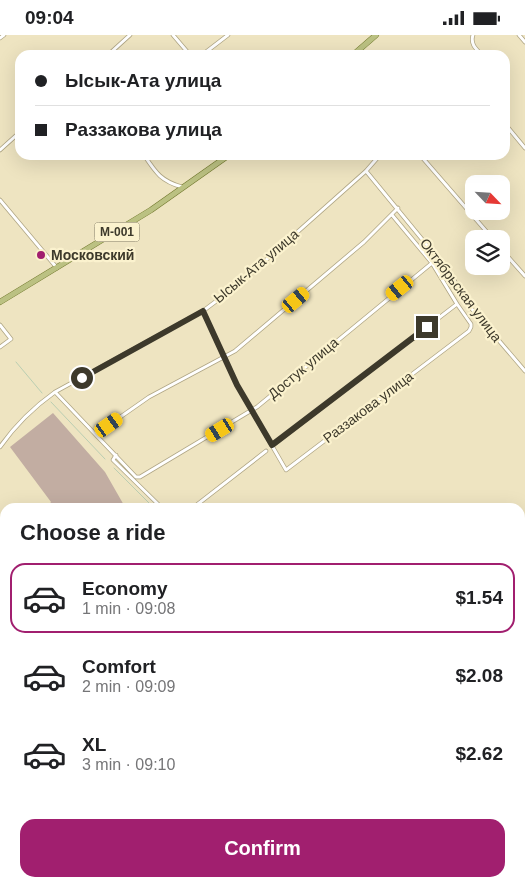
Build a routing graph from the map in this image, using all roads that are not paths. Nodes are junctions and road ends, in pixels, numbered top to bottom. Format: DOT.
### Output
graph roads {
  1 [pos="4,35"];
  2 [pos="130,35"];
  3 [pos="173,35"];
  4 [pos="228,35"];
  5 [pos="376,35"];
  6 [pos="473,35"];
  7 [pos="519,35"];
  8 [pos="0,39"];
  9 [pos="525,42"];
  10 [pos="114,50"];
  11 [pos="186,50"];
  12 [pos="208,50"];
  13 [pos="359,50"];
  14 [pos="478,50"];
  15 [pos="510,130"];
  16 [pos="15,136"];
  17 [pos="525,148"];
  18 [pos="0,150"];
  19 [pos="147,160"];
  20 [pos="222,160"];
  21 [pos="376,160"];
  22 [pos="424,160"];
  23 [pos="366,171"];
  24 [pos="185,188"];
  25 [pos="0,200"];
  26 [pos="398,208"];
  27 [pos="392,215"];
  28 [pos="485,230"];
  29 [pos="510,259"];
  30 [pos="432,263"];
  31 [pos="57,267"];
  32 [pos="525,276"];
  33 [pos="0,302"];
  34 [pos="457,304"];
  35 [pos="203,311"];
  36 [pos="0,325"];
  37 [pos="0,347"];
  38 [pos="224,357"];
  39 [pos="525,371"];
  40 [pos="55,392"];
  41 [pos="252,411"];
  42 [pos="96,434"];
  43 [pos="272,445"];
  44 [pos="0,447"];
  45 [pos="266,451"];
  46 [pos="116,455"];
  47 [pos="157,503"];
  48 [pos="199,503"];
  1 -- 8 [label="street"];
  2 -- 10 [label="street"];
  3 -- 11 [label="street"];
  4 -- 12 [label="street"];
  5 -- 13 [label="main road"];
  6 -- 14 [label="street"];
  7 -- 9 [label="street"];
  15 -- 17 [label="street"];
  16 -- 18 [label="street"];
  19 -- 24 [label="street"];
  20 -- 24 [label="main road, М-001"];
  21 -- 23 [label="street, Ысык-Ата улица"];
  22 -- 28 [label="street"];
  23 -- 26 [label="street, Октябрьская улица"];
  23 -- 35 [label="street, Ысык-Ата улица"];
  24 -- 31 [label="main road, М-001"];
  25 -- 31 [label="street"];
  26 -- 27 [label="street"];
  26 -- 39 [label="street, Октябрьская улица"];
  27 -- 30 [label="street"];
  27 -- 38 [label="street"];
  29 -- 32 [label="street"];
  30 -- 34 [label="street"];
  30 -- 41 [label="street, Достук улица"];
  31 -- 33 [label="main road, М-001"];
  34 -- 43 [label="street, Раззакова улица"];
  34 -- 43 [label="street, Раззакова улица"];
  35 -- 38 [label="street, Раззакова улица"];
  35 -- 40 [label="street, Ысык-Ата улица"];
  36 -- 37 [label="street"];
  38 -- 41 [label="street, Раззакова улица"];
  38 -- 42 [label="street"];
  40 -- 42 [label="street"];
  40 -- 44 [label="street, Ысык-Ата улица"];
  41 -- 43 [label="street, Раззакова улица"];
  41 -- 46 [label="street, Достук улица"];
  42 -- 46 [label="street"];
  45 -- 48 [label="street"];
  46 -- 47 [label="street"];
}
